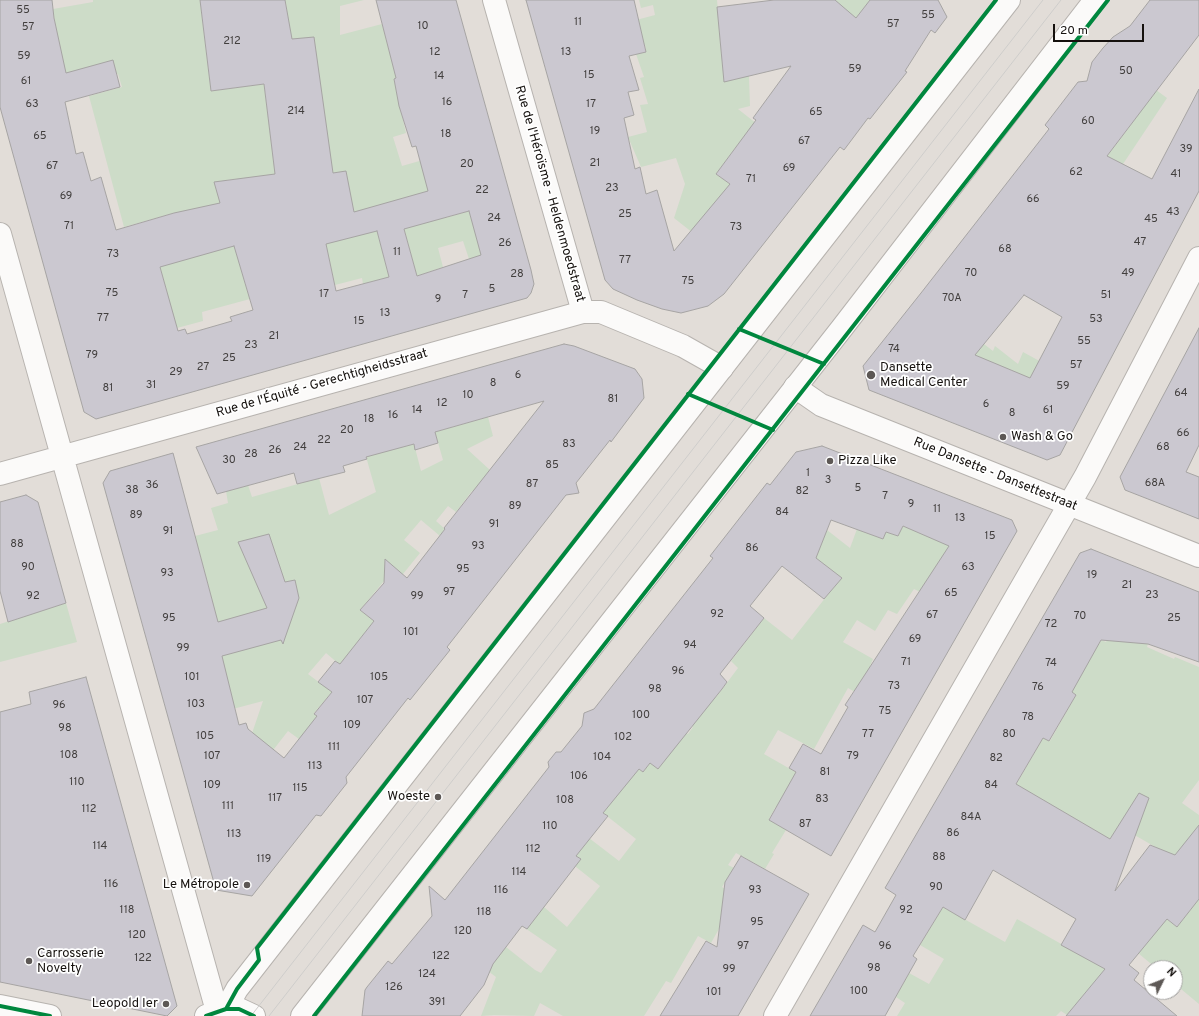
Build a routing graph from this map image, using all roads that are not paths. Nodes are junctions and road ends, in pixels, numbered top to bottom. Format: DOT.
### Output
graph roads {
  1 [pos="494,0"];
  2 [pos="1009,0"];
  3 [pos="1095,0"];
  4 [pos="0,234"];
  5 [pos="1199,258"];
  6 [pos="583,312"];
  7 [pos="722,368"];
  8 [pos="795,387"];
  9 [pos="62,457"];
  10 [pos="0,474"];
  11 [pos="1069,504"];
  12 [pos="1199,556"];
  13 [pos="0,1006"];
  14 [pos="216,1012"];
  15 [pos="50,1016"];
  16 [pos="254,1016"];
  17 [pos="302,1016"];
  18 [pos="775,1016"];
  1 -- 6 [label="street, Rue de l'Héroïsme - Heldenmoedstraat"];
  2 -- 7 [label="street"];
  3 -- 8 [label="street"];
  4 -- 9 [label="street"];
  5 -- 11 [label="street"];
  6 -- 7 [label="street, Rue de l'Héroïsme - Heldenmoedstraat"];
  6 -- 9 [label="street, Rue de l'Équité - Gerechtigheidsstraat"];
  7 -- 14 [label="street"];
  8 -- 11 [label="street, Rue Dansette - Dansettestraat"];
  8 -- 17 [label="street"];
  9 -- 10 [label="street, Rue de l'Équité - Gerechtigheidsstraat"];
  9 -- 14 [label="street"];
  11 -- 12 [label="street, Rue Dansette - Dansettestraat"];
  11 -- 18 [label="street"];
  13 -- 15 [label="street"];
  14 -- 16 [label="street"];
}
